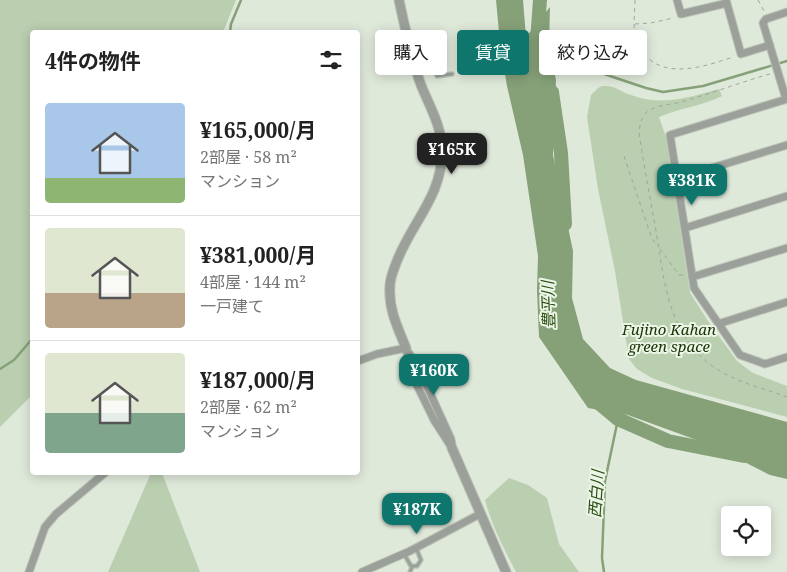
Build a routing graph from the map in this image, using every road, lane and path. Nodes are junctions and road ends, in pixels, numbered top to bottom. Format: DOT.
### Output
graph roads {
  1 [pos="399,0"];
  2 [pos="635,0"];
  3 [pos="677,0"];
  4 [pos="758,0"];
  5 [pos="727,1"];
  6 [pos="787,12"];
  7 [pos="681,14"];
  8 [pos="764,21"];
  9 [pos="635,24"];
  10 [pos="405,27"];
  11 [pos="770,48"];
  12 [pos="741,54"];
  13 [pos="452,74"];
  14 [pos="786,99"];
  15 [pos="787,146"];
  16 [pos="624,156"];
  17 [pos="676,179"];
  18 [pos="787,196"];
  19 [pos="685,228"];
  20 [pos="787,248"];
  21 [pos="692,277"];
  22 [pos="787,302"];
  23 [pos="718,324"];
  24 [pos="406,348"];
  25 [pos="787,357"];
  26 [pos="360,360"];
  27 [pos="452,448"];
  28 [pos="102,475"];
  29 [pos="480,514"];
  30 [pos="416,548"];
  31 [pos="404,554"];
  32 [pos="412,567"];
  33 [pos="29,572"];
  34 [pos="362,572"];
  35 [pos="410,572"];
  36 [pos="506,572"];
  1 -- 10 [label="street"];
  2 -- 9 [label="path"];
  3 -- 7 [label="street"];
  4 -- 8 [label="path"];
  5 -- 7 [label="street"];
  5 -- 12 [label="street"];
  6 -- 8 [label="street"];
  7 -- 9 [label="path"];
  8 -- 11 [label="street"];
  9 -- 12 [label="path"];
  10 -- 13 [label="lane"];
  10 -- 24 [label="street"];
  11 -- 12 [label="street"];
  11 -- 14 [label="street"];
  14 -- 17 [label="street"];
  15 -- 17 [label="street"];
  16 -- 21 [label="path"];
  17 -- 19 [label="street"];
  18 -- 19 [label="street"];
  19 -- 21 [label="street"];
  20 -- 21 [label="street"];
  21 -- 23 [label="street"];
  22 -- 23 [label="street"];
  23 -- 25 [label="street"];
  24 -- 26 [label="street"];
  24 -- 27 [label="street"];
  27 -- 29 [label="street"];
  28 -- 33 [label="street"];
  29 -- 30 [label="street"];
  29 -- 36 [label="street"];
  30 -- 31 [label="street"];
  30 -- 32 [label="lane"];
  31 -- 32 [label="lane"];
  31 -- 34 [label="street"];
  32 -- 35 [label="lane"];
}
